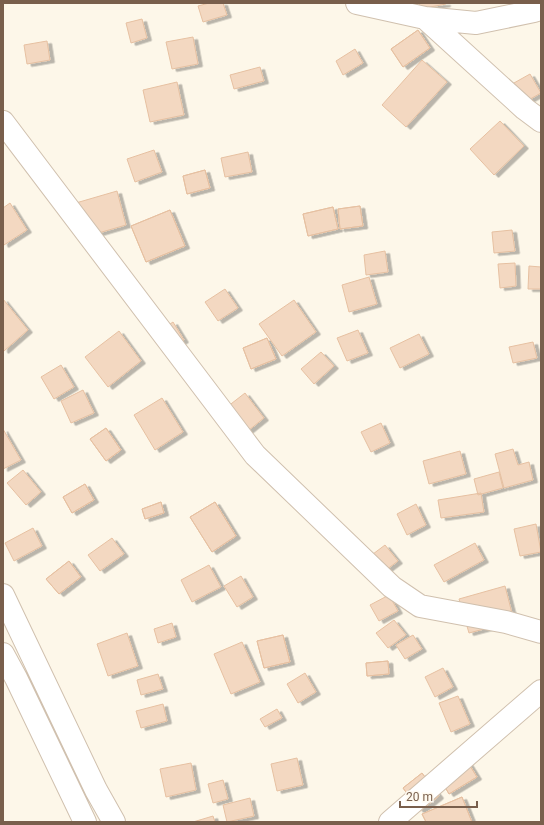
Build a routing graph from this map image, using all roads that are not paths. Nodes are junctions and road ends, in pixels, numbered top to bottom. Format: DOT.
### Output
graph roads {
  1 [pos="357,3"];
  2 [pos="541,8"];
  3 [pos="425,18"];
  4 [pos="541,121"];
  5 [pos="3,122"];
  6 [pos="3,595"];
  7 [pos="541,632"];
  8 [pos="3,654"];
  9 [pos="541,691"];
  10 [pos="85,822"];
  11 [pos="114,822"];
  12 [pos="390,822"];
  1 -- 3 [label="street"];
  2 -- 3 [label="street"];
  3 -- 4 [label="street"];
  5 -- 7 [label="street"];
  6 -- 11 [label="street"];
  8 -- 10 [label="street"];
  9 -- 12 [label="street"];
}
